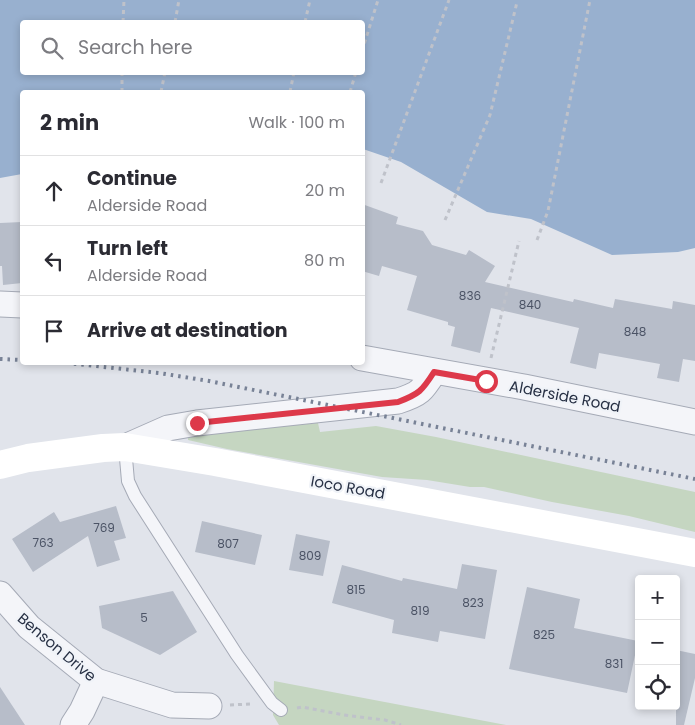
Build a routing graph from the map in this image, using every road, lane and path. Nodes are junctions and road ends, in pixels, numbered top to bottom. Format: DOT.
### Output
graph roads {
  1 [pos="124,0"];
  2 [pos="179,0"];
  3 [pos="310,0"];
  4 [pos="378,0"];
  5 [pos="449,0"];
  6 [pos="590,0"];
  7 [pos="517,2"];
  8 [pos="123,20"];
  9 [pos="175,20"];
  10 [pos="306,20"];
  11 [pos="365,41"];
  12 [pos="122,75"];
  13 [pos="164,75"];
  14 [pos="293,75"];
  15 [pos="355,75"];
  16 [pos="122,90"];
  17 [pos="161,90"];
  18 [pos="290,90"];
  19 [pos="351,90"];
  20 [pos="382,183"];
  21 [pos="446,220"];
  22 [pos="537,240"];
  23 [pos="519,241"];
  24 [pos="0,304"];
  25 [pos="20,305"];
  26 [pos="365,359"];
  27 [pos="490,360"];
  28 [pos="434,372"];
  29 [pos="695,422"];
  30 [pos="124,447"];
  31 [pos="0,465"];
  32 [pos="695,553"];
  33 [pos="0,594"];
  34 [pos="96,681"];
  35 [pos="209,706"];
  36 [pos="277,707"];
  37 [pos="72,725"];
  38 [pos="401,725"];
  1 -- 8 [label="path"];
  2 -- 9 [label="path"];
  3 -- 10 [label="path"];
  4 -- 11 [label="path"];
  5 -- 20 [label="path"];
  6 -- 22 [label="path"];
  7 -- 21 [label="path"];
  12 -- 16 [label="path"];
  13 -- 17 [label="path"];
  14 -- 18 [label="path"];
  15 -- 19 [label="path"];
  23 -- 27 [label="path"];
  24 -- 25 [label="street"];
  26 -- 28 [label="street, Alderside Road"];
  28 -- 29 [label="street, Alderside Road"];
  28 -- 30 [label="street"];
  30 -- 31 [label="main road, Ioco Road"];
  30 -- 32 [label="main road, Ioco Road"];
  30 -- 36 [label="lane"];
  33 -- 34 [label="street, Benson Drive"];
  34 -- 35 [label="street, Benson Drive"];
  34 -- 37 [label="street"];
  35 -- 36 [label="path"];
  36 -- 38 [label="path"];
}
